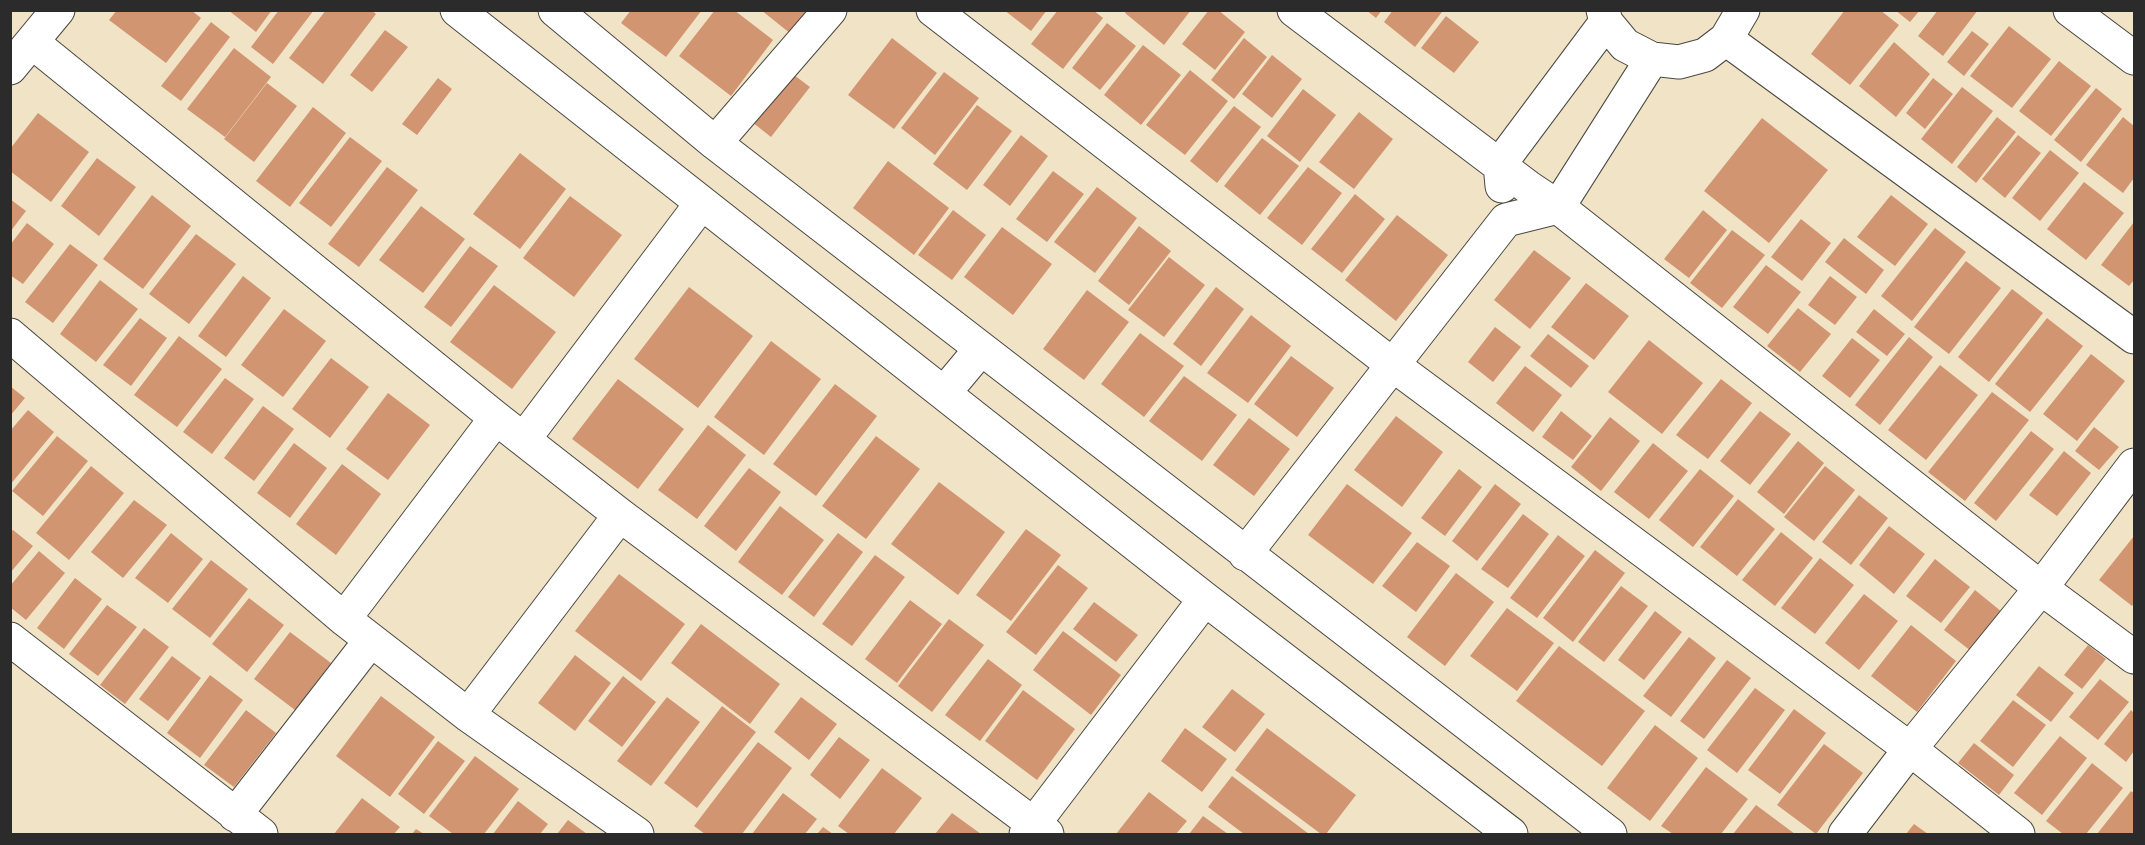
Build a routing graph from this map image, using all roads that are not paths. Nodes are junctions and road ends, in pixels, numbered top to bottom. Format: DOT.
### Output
graph roads {
  1 [pos="58,10"];
  2 [pos="457,10"];
  3 [pos="555,10"];
  4 [pos="830,10"];
  5 [pos="933,10"];
  6 [pos="1294,10"];
  7 [pos="1743,10"];
  8 [pos="2070,10"];
  9 [pos="1604,16"];
  10 [pos="1726,39"];
  11 [pos="32,42"];
  12 [pos="2134,58"];
  13 [pos="1652,59"];
  14 [pos="10,68"];
  15 [pos="715,143"];
  16 [pos="1500,164"];
  17 [pos="702,204"];
  18 [pos="1558,207"];
  19 [pos="1506,220"];
  20 [pos="10,335"];
  21 [pos="2134,337"];
  22 [pos="980,350"];
  23 [pos="1393,365"];
  24 [pos="944,393"];
  25 [pos="496,418"];
  26 [pos="524,439"];
  27 [pos="2134,465"];
  28 [pos="620,514"];
  29 [pos="1245,554"];
  30 [pos="2042,588"];
  31 [pos="1205,599"];
  32 [pos="344,619"];
  33 [pos="10,639"];
  34 [pos="371,640"];
  35 [pos="2134,657"];
  36 [pos="468,715"];
  37 [pos="1910,749"];
  38 [pos="235,815"];
  39 [pos="1576,825"];
  40 [pos="1036,831"];
  41 [pos="261,834"];
  42 [pos="637,834"];
  43 [pos="1511,834"];
  44 [pos="1610,834"];
  45 [pos="1845,834"];
  46 [pos="2018,834"];
  1 -- 11 [label="street"];
  2 -- 17 [label="street"];
  3 -- 15 [label="street"];
  4 -- 15 [label="street"];
  5 -- 23 [label="street"];
  6 -- 16 [label="street"];
  7 -- 10 [label="street"];
  8 -- 12 [label="street"];
  9 -- 13 [label="street"];
  9 -- 16 [label="street"];
  10 -- 13 [label="street"];
  10 -- 21 [label="street"];
  11 -- 14 [label="street"];
  11 -- 25 [label="street"];
  13 -- 18 [label="street"];
  15 -- 22 [label="street"];
  16 -- 18 [label="street"];
  16 -- 19 [label="street"];
  17 -- 24 [label="street"];
  17 -- 26 [label="street"];
  18 -- 19 [label="street"];
  18 -- 30 [label="street"];
  19 -- 23 [label="street"];
  20 -- 32 [label="street"];
  22 -- 24 [label="street"];
  22 -- 29 [label="street"];
  23 -- 29 [label="street"];
  23 -- 37 [label="street"];
  24 -- 31 [label="street"];
  25 -- 26 [label="street"];
  25 -- 32 [label="street"];
  26 -- 28 [label="street"];
  27 -- 30 [label="street"];
  28 -- 36 [label="street"];
  28 -- 40 [label="street"];
  29 -- 39 [label="street"];
  30 -- 35 [label="street"];
  30 -- 37 [label="street"];
  31 -- 40 [label="street"];
  31 -- 43 [label="street"];
  32 -- 34 [label="street"];
  33 -- 38 [label="street"];
  34 -- 36 [label="street"];
  34 -- 38 [label="street"];
  36 -- 42 [label="street"];
  37 -- 45 [label="street"];
  37 -- 46 [label="street"];
  38 -- 41 [label="street"];
  39 -- 44 [label="street"];
}
